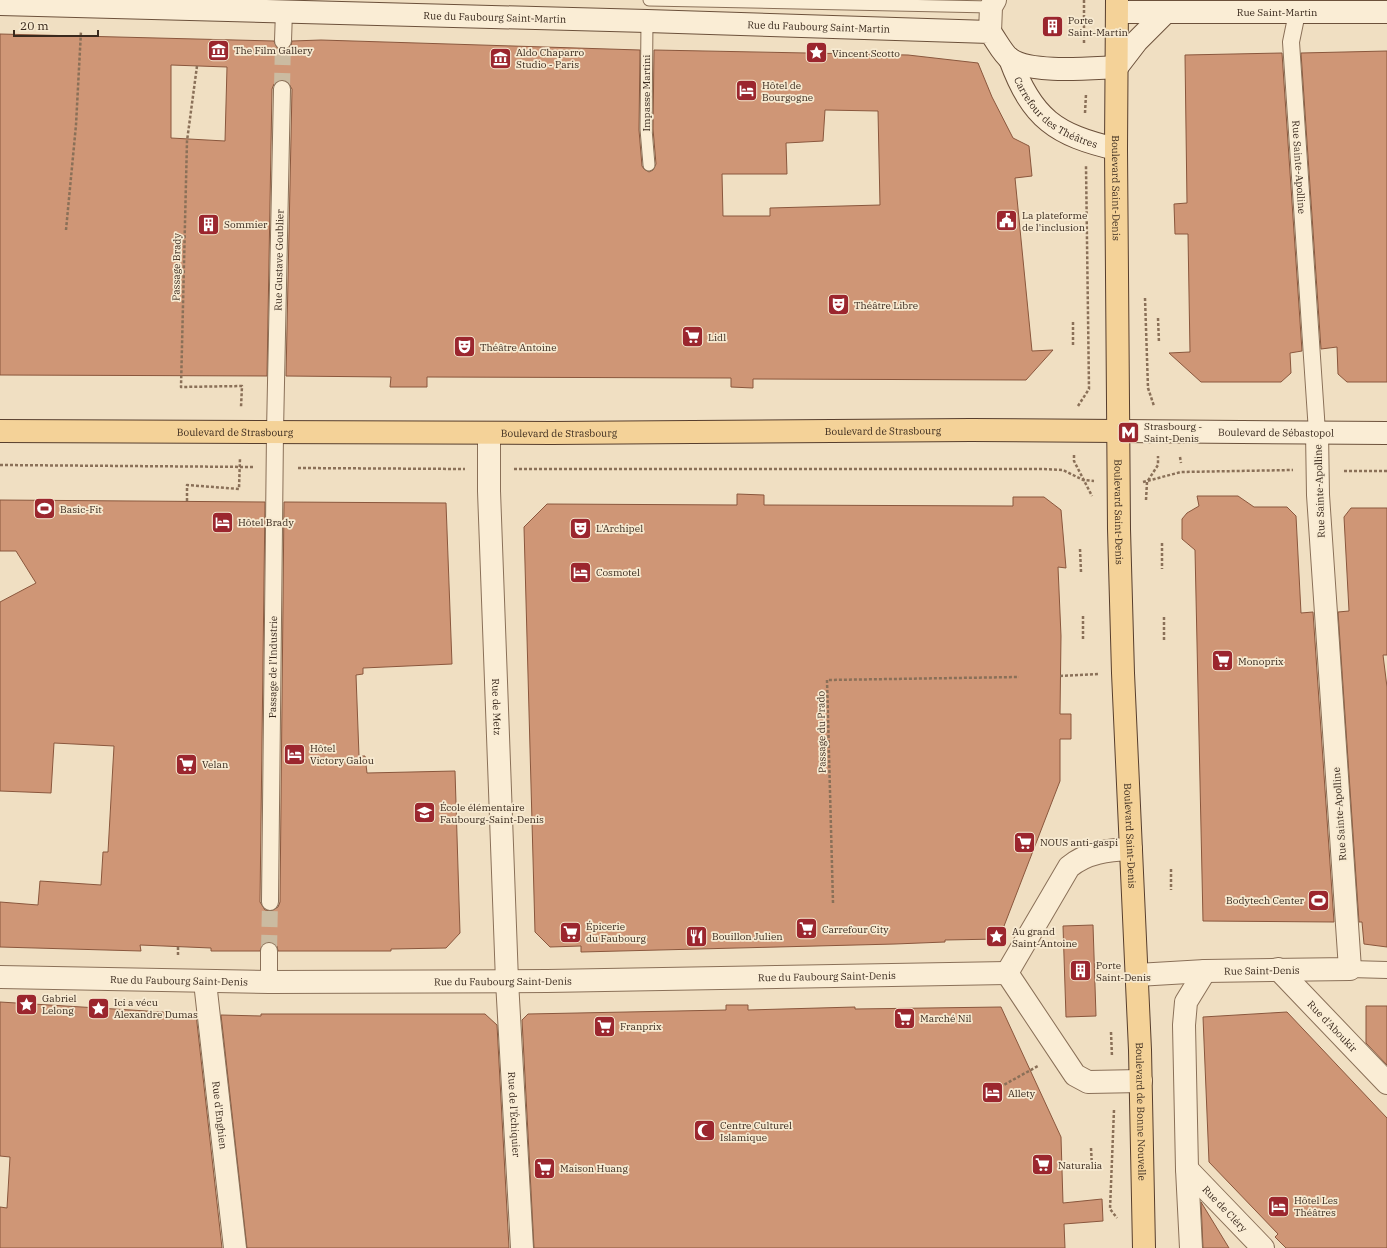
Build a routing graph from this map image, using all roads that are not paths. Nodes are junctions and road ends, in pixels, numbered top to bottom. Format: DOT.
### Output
graph roads {
  1 [pos="0,4"];
  2 [pos="993,4"];
  3 [pos="1117,6"];
  4 [pos="1171,6"];
  5 [pos="1297,6"];
  6 [pos="648,10"];
  7 [pos="284,11"];
  8 [pos="1387,12"];
  9 [pos="990,32"];
  10 [pos="283,41"];
  11 [pos="1010,59"];
  12 [pos="1117,67"];
  13 [pos="282,88"];
  14 [pos="1116,149"];
  15 [pos="648,165"];
  16 [pos="0,431"];
  17 [pos="275,432"];
  18 [pos="1118,432"];
  19 [pos="1316,432"];
  20 [pos="489,433"];
  21 [pos="1387,433"];
  22 [pos="1131,849"];
  23 [pos="270,902"];
  24 [pos="269,951"];
  25 [pos="1278,969"];
  26 [pos="1350,969"];
  27 [pos="1387,970"];
  28 [pos="1205,971"];
  29 [pos="1007,973"];
  30 [pos="1137,975"];
  31 [pos="0,977"];
  32 [pos="507,981"];
  33 [pos="205,982"];
  34 [pos="269,982"];
  35 [pos="1141,1081"];
  36 [pos="1387,1083"];
  37 [pos="1187,1169"];
  38 [pos="235,1248"];
  39 [pos="522,1248"];
  40 [pos="1144,1248"];
  41 [pos="1191,1248"];
  42 [pos="1263,1248"];
  1 -- 7 [label="street, Rue du Faubourg Saint-Martin"];
  2 -- 6 [label="lane, Rue du Faubourg Saint-Martin"];
  2 -- 9 [label="street"];
  3 -- 4 [label="street, Rue Saint-Martin"];
  3 -- 12 [label="main road, Boulevard Saint-Denis"];
  4 -- 5 [label="street, Rue Saint-Martin"];
  4 -- 12 [label="street"];
  5 -- 8 [label="street, Rue Saint-Martin"];
  5 -- 19 [label="street, Rue Sainte-Apolline"];
  6 -- 7 [label="street, Rue du Faubourg Saint-Martin"];
  6 -- 9 [label="street, Rue du Faubourg Saint-Martin"];
  6 -- 15 [label="lane, Impasse Martini"];
  7 -- 10 [label="street"];
  9 -- 11 [label="street, Carrefour des Théâtres"];
  11 -- 12 [label="street, Carrefour des Théâtres"];
  11 -- 14 [label="street, Carrefour des Théâtres"];
  12 -- 14 [label="main road, Boulevard Saint-Denis"];
  13 -- 17 [label="street, Rue Gustave Goublier"];
  14 -- 18 [label="main road, Boulevard Saint-Denis"];
  16 -- 17 [label="main road, Boulevard de Strasbourg"];
  17 -- 20 [label="main road, Boulevard de Strasbourg"];
  17 -- 23 [label="street, Passage de l'Industrie"];
  18 -- 19 [label="street, Boulevard de Sébastopol"];
  18 -- 20 [label="main road, Boulevard de Strasbourg"];
  18 -- 22 [label="main road, Boulevard Saint-Denis"];
  19 -- 21 [label="street, Boulevard de Sébastopol"];
  19 -- 26 [label="street, Rue Sainte-Apolline"];
  20 -- 32 [label="street, Rue de Metz"];
  22 -- 29 [label="street"];
  22 -- 30 [label="main road, Boulevard Saint-Denis"];
  24 -- 34 [label="street"];
  25 -- 26 [label="street, Rue Saint-Denis"];
  25 -- 28 [label="street, Rue Saint-Denis"];
  25 -- 36 [label="street, Rue d'Aboukir"];
  26 -- 27 [label="street, Rue Saint-Denis"];
  28 -- 30 [label="street, Rue Saint-Denis"];
  28 -- 37 [label="street"];
  29 -- 32 [label="street, Rue du Faubourg Saint-Denis"];
  29 -- 35 [label="street"];
  30 -- 35 [label="main road, Boulevard de Bonne Nouvelle"];
  31 -- 33 [label="street, Rue du Faubourg Saint-Denis"];
  32 -- 34 [label="street, Rue du Faubourg Saint-Denis"];
  32 -- 39 [label="street, Rue de l'Échiquier"];
  33 -- 34 [label="street, Rue du Faubourg Saint-Denis"];
  33 -- 38 [label="street, Rue d'Enghien"];
  35 -- 40 [label="main road, Boulevard de Bonne Nouvelle"];
  37 -- 41 [label="street"];
  37 -- 42 [label="street, Rue de Cléry"];
}
